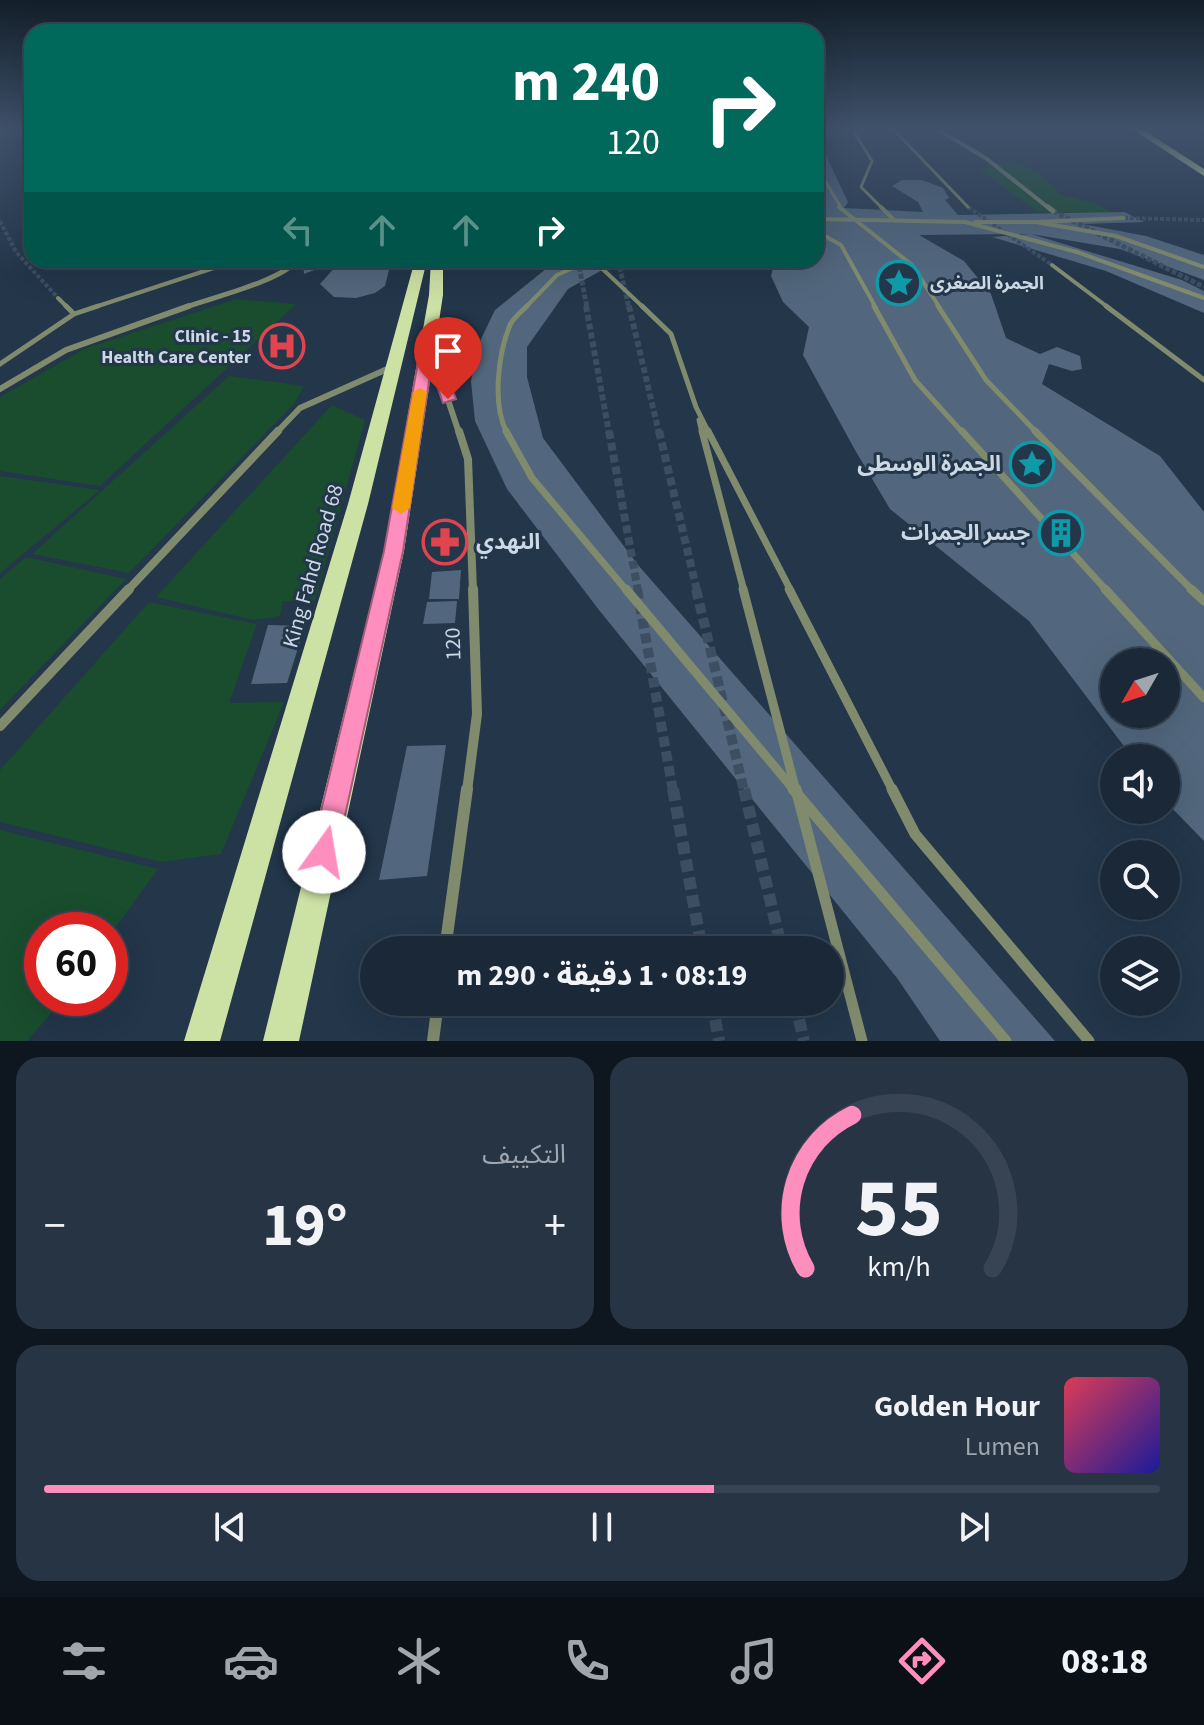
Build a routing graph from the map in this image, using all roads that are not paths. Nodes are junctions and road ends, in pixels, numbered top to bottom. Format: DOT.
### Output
graph roads {
  1 [pos="865,178"];
  2 [pos="940,178"];
  3 [pos="1011,178"];
  4 [pos="824,181"];
  5 [pos="968,207"];
  6 [pos="1053,211"];
  7 [pos="1124,218"];
  8 [pos="824,219"];
  9 [pos="894,220"];
  10 [pos="965,222"];
  11 [pos="1036,222"];
  12 [pos="824,235"];
  13 [pos="1052,265"];
  14 [pos="1204,267"];
  15 [pos="205,268"];
  16 [pos="290,268"];
  17 [pos="419,268"];
  18 [pos="437,268"];
  19 [pos="573,268"];
  20 [pos="601,268"];
  21 [pos="58,298"];
  22 [pos="1204,298"];
  23 [pos="74,314"];
  24 [pos="429,340"];
  25 [pos="0,364"];
  26 [pos="394,366"];
  27 [pos="1204,380"];
  28 [pos="0,389"];
  29 [pos="696,407"];
  30 [pos="1204,601"];
  31 [pos="1204,698"];
  32 [pos="0,726"];
  33 [pos="447,936"];
  34 [pos="436,1016"];
  35 [pos="202,1041"];
  36 [pos="281,1041"];
  37 [pos="433,1041"];
  38 [pos="862,1041"];
  39 [pos="1006,1041"];
  40 [pos="1089,1041"];
  1 -- 9 [label="street"];
  2 -- 5 [label="street"];
  3 -- 6 [label="street"];
  4 -- 30 [label="street"];
  7 -- 11 [label="street"];
  8 -- 9 [label="street"];
  9 -- 10 [label="street"];
  10 -- 11 [label="street, bridge"];
  10 -- 22 [label="street, bridge"];
  11 -- 14 [label="street, bridge"];
  12 -- 31 [label="street"];
  13 -- 27 [label="street"];
  15 -- 23 [label="street"];
  16 -- 28 [label="street"];
  17 -- 26 [label="main road, King Fahd Road 68"];
  18 -- 24 [label="main road"];
  19 -- 39 [label="street, bridge"];
  20 -- 29 [label="street"];
  21 -- 23 [label="street"];
  23 -- 25 [label="street"];
  24 -- 33 [label="street, 120"];
  24 -- 36 [label="main road"];
  26 -- 32 [label="street"];
  26 -- 35 [label="main road, King Fahd Road 68"];
  29 -- 38 [label="street"];
  29 -- 40 [label="street"];
  34 -- 37 [label="street"];
}
